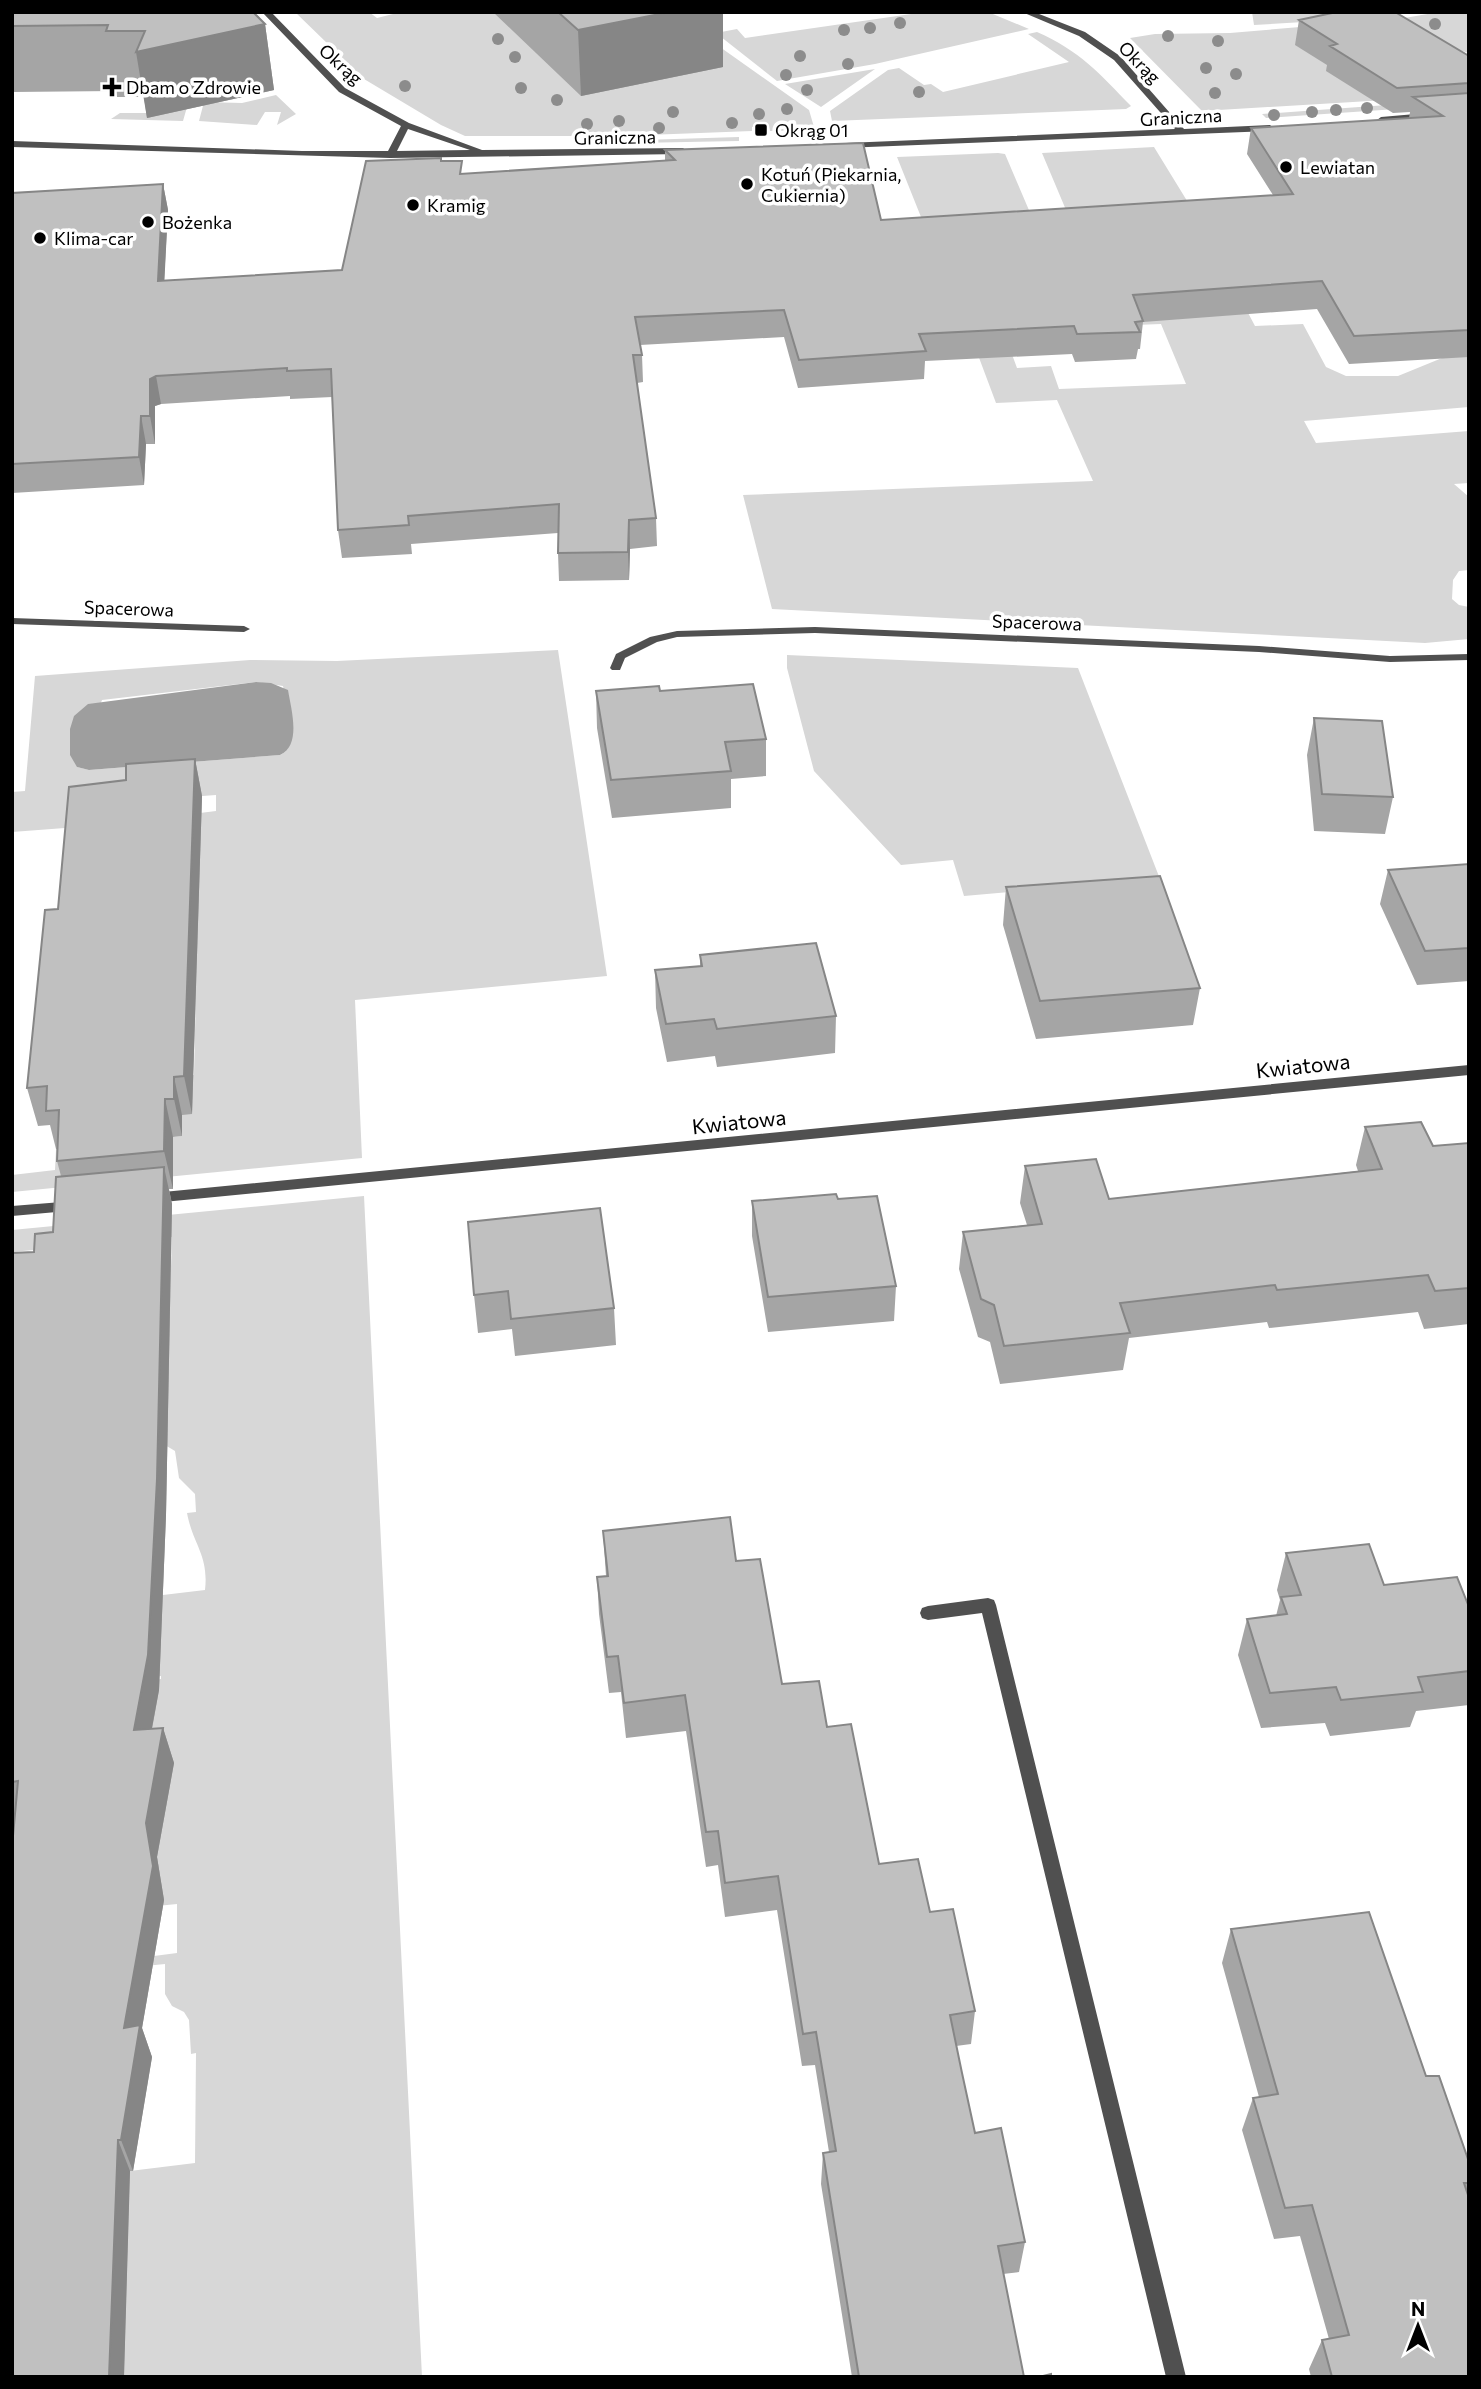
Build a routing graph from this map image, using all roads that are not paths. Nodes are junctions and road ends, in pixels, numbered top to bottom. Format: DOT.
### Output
graph roads {
  1 [pos="266,12"];
  2 [pos="1026,12"];
  3 [pos="1442,115"];
  4 [pos="1366,121"];
  5 [pos="406,125"];
  6 [pos="1282,127"];
  7 [pos="1183,132"];
  8 [pos="12,144"];
  9 [pos="834,147"];
  10 [pos="692,151"];
  11 [pos="493,154"];
  12 [pos="390,155"];
  13 [pos="12,621"];
  14 [pos="244,629"];
  15 [pos="1469,656"];
  16 [pos="616,668"];
  17 [pos="1469,1070"];
  18 [pos="133,1200"];
  19 [pos="93,1204"];
  20 [pos="12,1211"];
  21 [pos="928,1613"];
  22 [pos="1176,2377"];
  1 -- 5 [label="street, Okrąg"];
  2 -- 7 [label="street, Okrąg"];
  3 -- 4 [label="street"];
  5 -- 11 [label="street, Okrąg"];
  5 -- 12 [label="street"];
  6 -- 7 [label="street, Graniczna"];
  7 -- 9 [label="street, Graniczna"];
  8 -- 12 [label="street, Graniczna"];
  10 -- 11 [label="street, Graniczna"];
  11 -- 12 [label="street, Graniczna"];
  13 -- 14 [label="street, Spacerowa"];
  15 -- 16 [label="street, Spacerowa"];
  17 -- 18 [label="street, Kwiatowa"];
  19 -- 20 [label="street"];
  21 -- 22 [label="street"];
}
